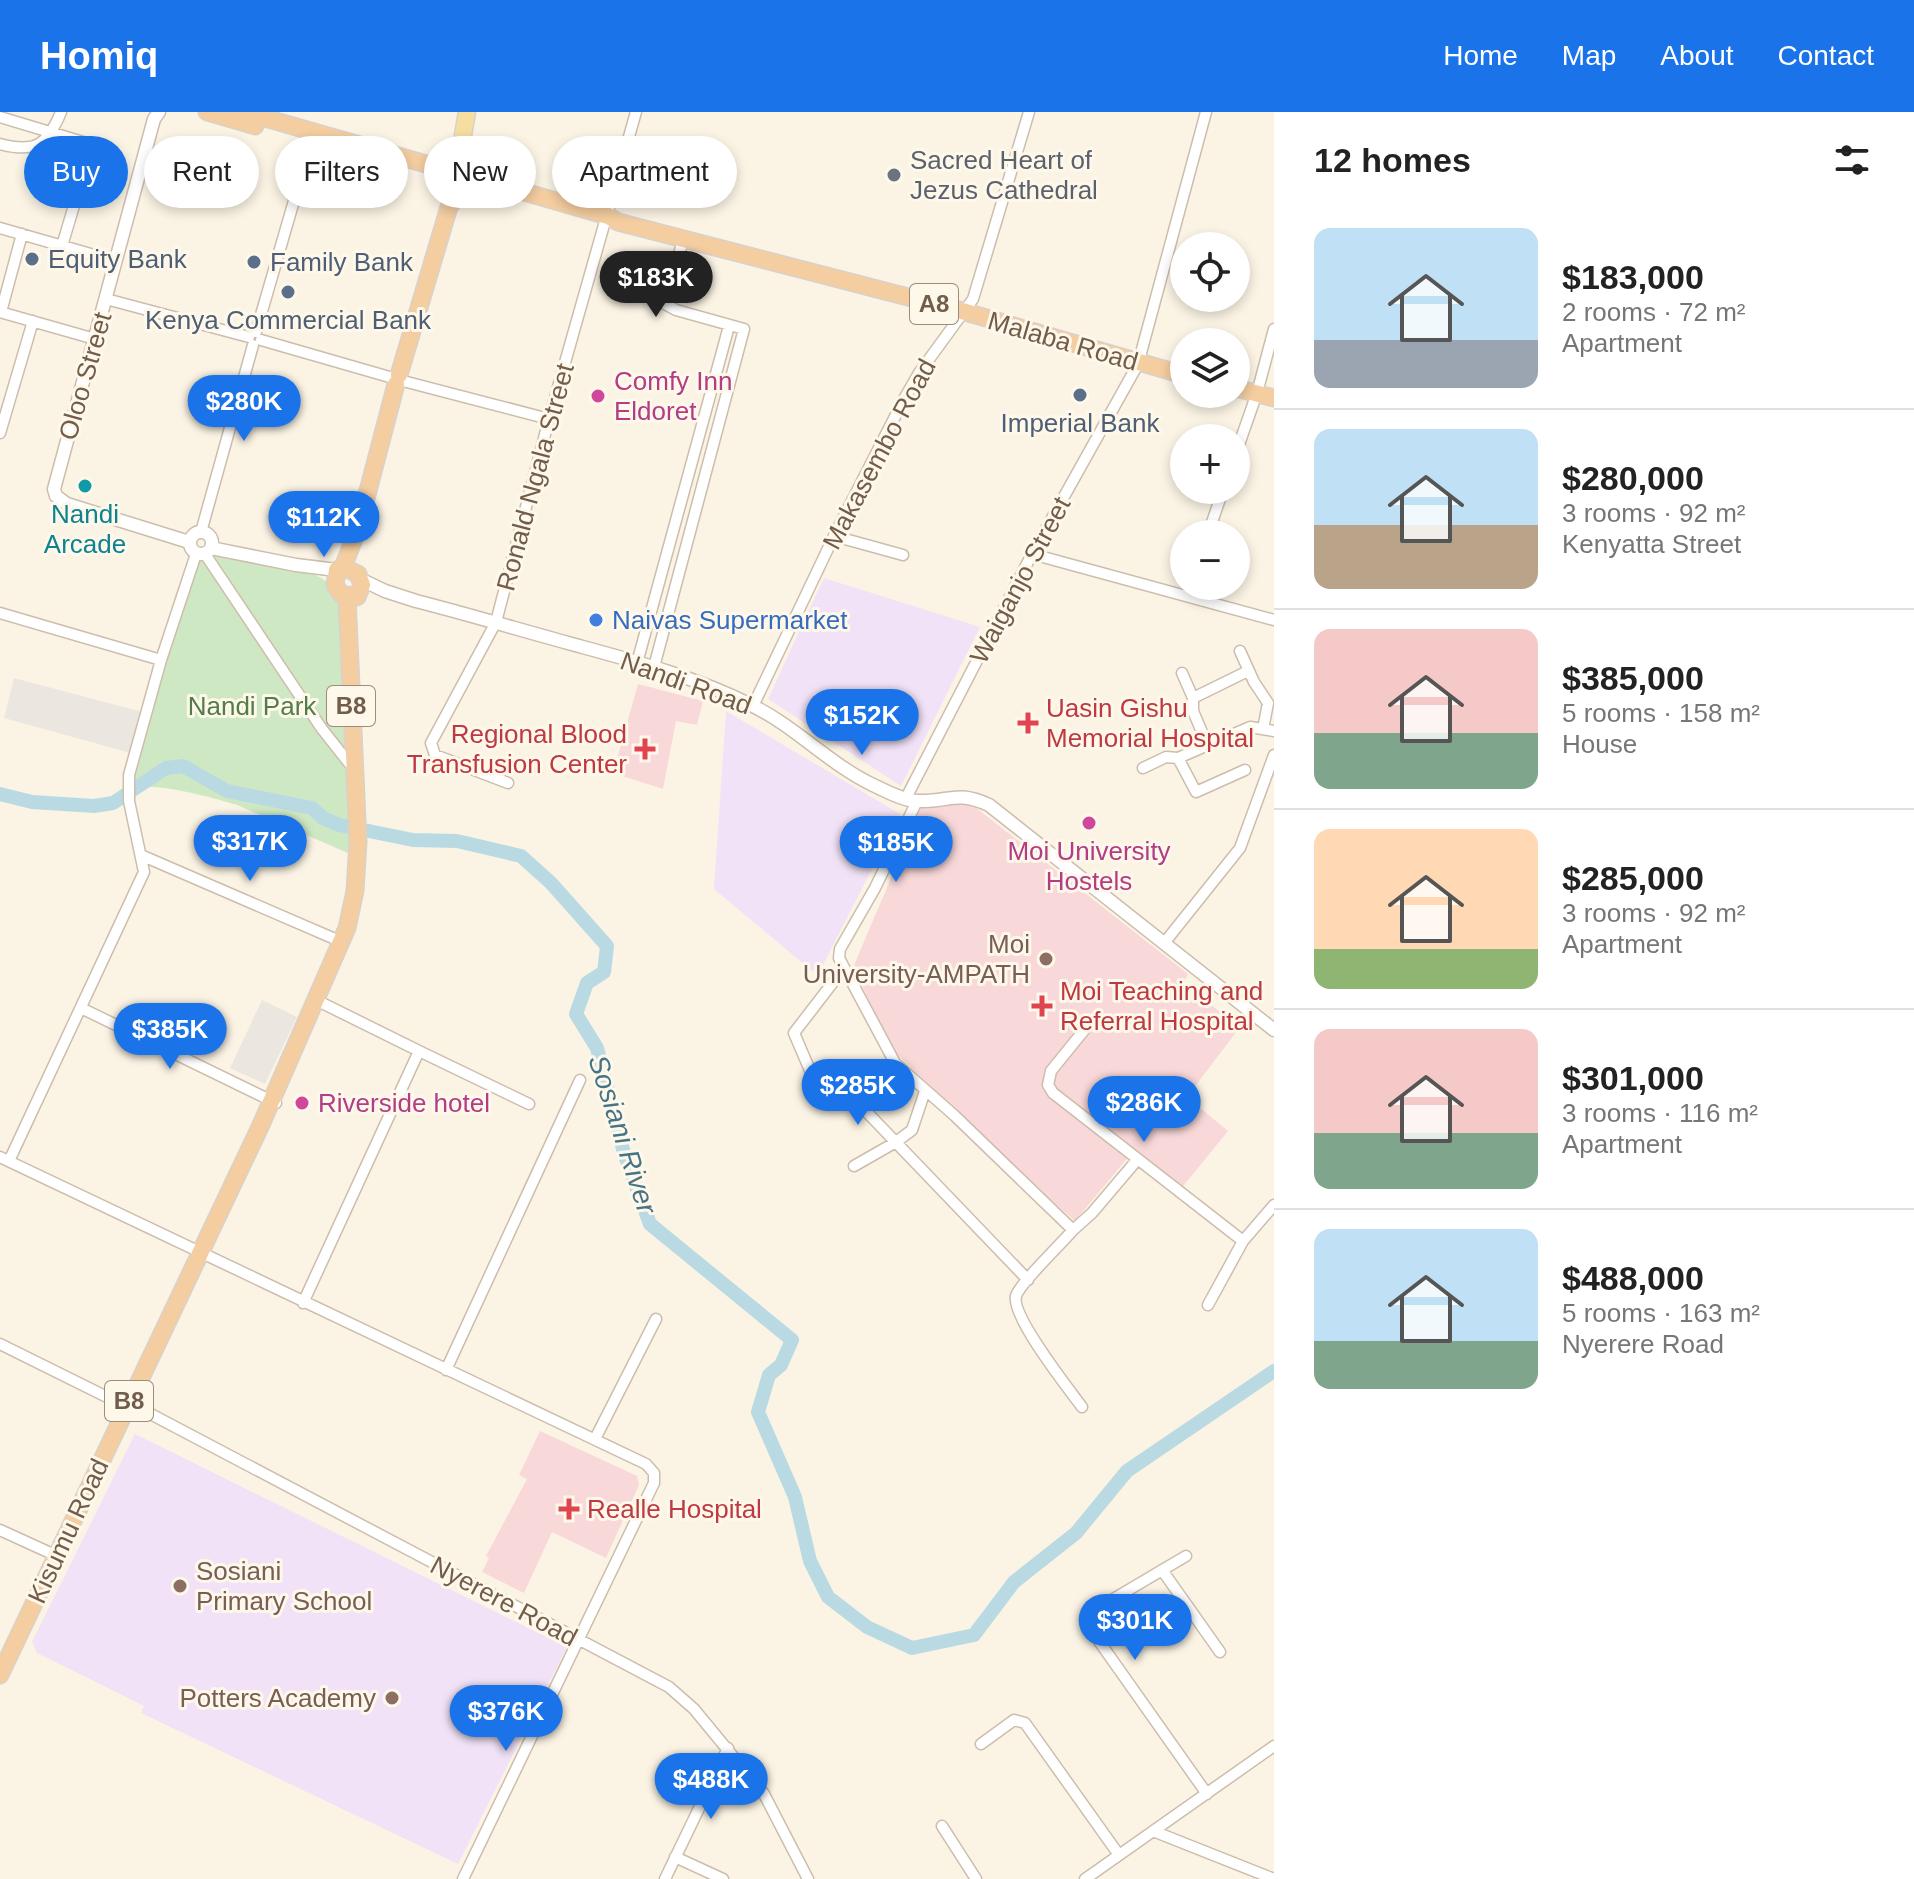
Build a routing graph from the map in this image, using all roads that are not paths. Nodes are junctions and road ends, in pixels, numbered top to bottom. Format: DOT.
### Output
graph roads {
  1 [pos="61,112"];
  2 [pos="207,112"];
  3 [pos="244,112"];
  4 [pos="467,112"];
  5 [pos="636,112"];
  6 [pos="1029,112"];
  7 [pos="1206,112"];
  8 [pos="156,114"];
  9 [pos="0,117"];
  10 [pos="52,131"];
  11 [pos="290,136"];
  12 [pos="463,136"];
  13 [pos="0,144"];
  14 [pos="424,166"];
  15 [pos="536,199"];
  16 [pos="292,208"];
  17 [pos="449,208"];
  18 [pos="611,220"];
  19 [pos="0,228"];
  20 [pos="22,234"];
  21 [pos="683,240"];
  22 [pos="62,246"];
  23 [pos="115,261"];
  24 [pos="106,299"];
  25 [pos="962,311"];
  26 [pos="0,312"];
  27 [pos="33,321"];
  28 [pos="729,326"];
  29 [pos="1274,329"];
  30 [pos="255,338"];
  31 [pos="95,339"];
  32 [pos="1138,364"];
  33 [pos="1170,372"];
  34 [pos="398,379"];
  35 [pos="1250,391"];
  36 [pos="1257,393"];
  37 [pos="1274,398"];
  38 [pos="549,419"];
  39 [pos="1246,424"];
  40 [pos="0,433"];
  41 [pos="201,532"];
  42 [pos="834,536"];
  43 [pos="200,549"];
  44 [pos="1032,554"];
  45 [pos="903,555"];
  46 [pos="349,582"];
  47 [pos="1170,587"];
  48 [pos="1215,600"];
  49 [pos="0,613"];
  50 [pos="1274,620"];
  51 [pos="496,622"];
  52 [pos="1240,651"];
  53 [pos="161,660"];
  54 [pos="637,663"];
  55 [pos="654,667"];
  56 [pos="1248,671"];
  57 [pos="1182,673"];
  58 [pos="1193,698"];
  59 [pos="753,706"];
  60 [pos="1269,730"];
  61 [pos="1207,744"];
  62 [pos="1274,755"];
  63 [pos="1178,758"];
  64 [pos="354,764"];
  65 [pos="1143,768"];
  66 [pos="1245,770"];
  67 [pos="508,783"];
  68 [pos="911,800"];
  69 [pos="359,816"];
  70 [pos="360,842"];
  71 [pos="143,856"];
  72 [pos="342,942"];
  73 [pos="1165,942"];
  74 [pos="844,968"];
  75 [pos="322,1003"];
  76 [pos="81,1008"];
  77 [pos="1085,1029"];
  78 [pos="1274,1030"];
  79 [pos="419,1051"];
  80 [pos="580,1080"];
  81 [pos="925,1091"];
  82 [pos="273,1102"];
  83 [pos="529,1104"];
  84 [pos="896,1142"];
  85 [pos="4,1159"];
  86 [pos="1137,1160"];
  87 [pos="854,1166"];
  88 [pos="1274,1205"];
  89 [pos="1073,1230"];
  90 [pos="1243,1241"];
  91 [pos="199,1252"];
  92 [pos="1028,1280"];
  93 [pos="303,1303"];
  94 [pos="1208,1305"];
  95 [pos="656,1319"];
  96 [pos="0,1344"];
  97 [pos="446,1370"];
  98 [pos="128,1403"];
  99 [pos="1082,1407"];
  100 [pos="595,1439"];
  101 [pos="0,1530"];
  102 [pos="57,1556"];
  103 [pos="1186,1556"];
  104 [pos="1162,1570"];
  105 [pos="579,1642"];
  106 [pos="1220,1652"];
  107 [pos="0,1675"];
  108 [pos="981,1744"];
  109 [pos="1274,1746"];
  110 [pos="728,1748"];
  111 [pos="1207,1794"];
  112 [pos="942,1826"];
  113 [pos="1153,1831"];
  114 [pos="1119,1855"];
  115 [pos="675,1857"];
  116 [pos="463,1879"];
  117 [pos="665,1879"];
  118 [pos="723,1879"];
  119 [pos="808,1879"];
  120 [pos="976,1879"];
  121 [pos="1085,1879"];
  122 [pos="1274,1879"];
  1 -- 10 [label="street"];
  2 -- 11 [label="highway, Malaba Road / A8"];
  3 -- 14 [label="highway, A8"];
  4 -- 12 [label="main road"];
  5 -- 18 [label="street, Ronald Ngala Street"];
  6 -- 25 [label="street, Makasembo Road"];
  7 -- 32 [label="street, Waiganjo Street"];
  8 -- 23 [label="street, Oloo Street"];
  9 -- 10 [label="street"];
  10 -- 13 [label="street"];
  10 -- 22 [label="street"];
  15 -- 18 [label="highway, Malaba Road / A8"];
  16 -- 30 [label="street"];
  17 -- 34 [label="highway, B8"];
  18 -- 21 [label="highway, Malaba Road / A8"];
  18 -- 38 [label="street, Ronald Ngala Street"];
  19 -- 20 [label="street"];
  20 -- 22 [label="street"];
  20 -- 26 [label="street"];
  21 -- 25 [label="highway, Malaba Road / A8"];
  21 -- 28 [label="street"];
  22 -- 23 [label="street"];
  23 -- 24 [label="street, Oloo Street"];
  24 -- 30 [label="street"];
  24 -- 31 [label="street, Oloo Street"];
  25 -- 32 [label="highway, Malaba Road / A8"];
  25 -- 42 [label="street, Makasembo Road"];
  26 -- 27 [label="street"];
  27 -- 31 [label="street"];
  27 -- 40 [label="street"];
  28 -- 54 [label="street"];
  28 -- 55 [label="street"];
  29 -- 36 [label="street"];
  30 -- 34 [label="street"];
  30 -- 41 [label="street"];
  31 -- 43 [label="street, Oloo Street"];
  32 -- 33 [label="highway, Malaba Road / A8"];
  32 -- 44 [label="street, Waiganjo Street"];
  34 -- 38 [label="street"];
  34 -- 46 [label="highway, B8"];
  35 -- 36 [label="highway"];
  36 -- 37 [label="highway"];
  36 -- 39 [label="street"];
  38 -- 51 [label="street, Ronald Ngala Street"];
  41 -- 43 [label="street"];
  41 -- 43 [label="street"];
  42 -- 45 [label="street"];
  42 -- 59 [label="street, Makasembo Road"];
  43 -- 46 [label="street, Nandi Road"];
  43 -- 53 [label="street"];
  43 -- 64 [label="street"];
  44 -- 47 [label="street"];
  44 -- 68 [label="street, Waiganjo Street"];
  46 -- 51 [label="street, Nandi Road"];
  46 -- 64 [label="highway, B8"];
  46 -- 69 [label="highway, B8"];
  48 -- 50 [label="street"];
  49 -- 53 [label="street"];
  51 -- 54 [label="street, Nandi Road"];
  51 -- 67 [label="street, Ronald Ngala Street"];
  52 -- 56 [label="street"];
  53 -- 71 [label="street"];
  54 -- 55 [label="street, Nandi Road"];
  55 -- 59 [label="street, Nandi Road"];
  56 -- 58 [label="street"];
  56 -- 60 [label="street"];
  57 -- 58 [label="street"];
  58 -- 61 [label="street"];
  59 -- 68 [label="street, Nandi Road"];
  60 -- 61 [label="street"];
  61 -- 63 [label="street"];
  62 -- 73 [label="street"];
  63 -- 65 [label="street"];
  63 -- 66 [label="street"];
  64 -- 69 [label="highway, B8"];
  68 -- 73 [label="street, Nandi Road"];
  68 -- 74 [label="street, Waiganjo Street"];
  69 -- 70 [label="highway, B8"];
  70 -- 72 [label="highway, B8"];
  70 -- 75 [label="highway, B8"];
  71 -- 72 [label="street"];
  71 -- 76 [label="street"];
  72 -- 82 [label="highway, B8"];
  73 -- 78 [label="street, Nandi Road"];
  74 -- 81 [label="street"];
  74 -- 84 [label="street"];
  75 -- 79 [label="street"];
  75 -- 82 [label="highway, B8"];
  76 -- 82 [label="street"];
  76 -- 85 [label="street"];
  77 -- 86 [label="street"];
  79 -- 83 [label="street"];
  79 -- 93 [label="street"];
  80 -- 97 [label="street"];
  81 -- 84 [label="street"];
  81 -- 89 [label="street"];
  82 -- 91 [label="highway, Kisumu Road / B8"];
  84 -- 87 [label="street"];
  84 -- 92 [label="street"];
  85 -- 91 [label="street"];
  86 -- 89 [label="street"];
  86 -- 90 [label="street"];
  88 -- 90 [label="street"];
  89 -- 92 [label="street"];
  90 -- 94 [label="street"];
  91 -- 93 [label="street"];
  91 -- 98 [label="highway, Kisumu Road / B8"];
  92 -- 99 [label="street"];
  93 -- 97 [label="street"];
  95 -- 100 [label="street"];
  96 -- 98 [label="street, Nyerere Road"];
  97 -- 100 [label="street"];
  98 -- 102 [label="highway, Kisumu Road / B8"];
  98 -- 105 [label="street, Nyerere Road"];
  100 -- 105 [label="street"];
  101 -- 102 [label="street"];
  102 -- 107 [label="highway, Kisumu Road / B8"];
  103 -- 104 [label="street"];
  104 -- 106 [label="street"];
  104 -- 111 [label="street"];
  105 -- 110 [label="street, Nyerere Road"];
  105 -- 116 [label="street"];
  108 -- 114 [label="street"];
  109 -- 111 [label="street"];
  110 -- 115 [label="street"];
  110 -- 119 [label="street, Nyerere Road"];
  111 -- 113 [label="street"];
  112 -- 120 [label="street"];
  113 -- 114 [label="street"];
  113 -- 122 [label="street"];
  114 -- 121 [label="street"];
  115 -- 117 [label="street"];
  115 -- 118 [label="street"];
}
